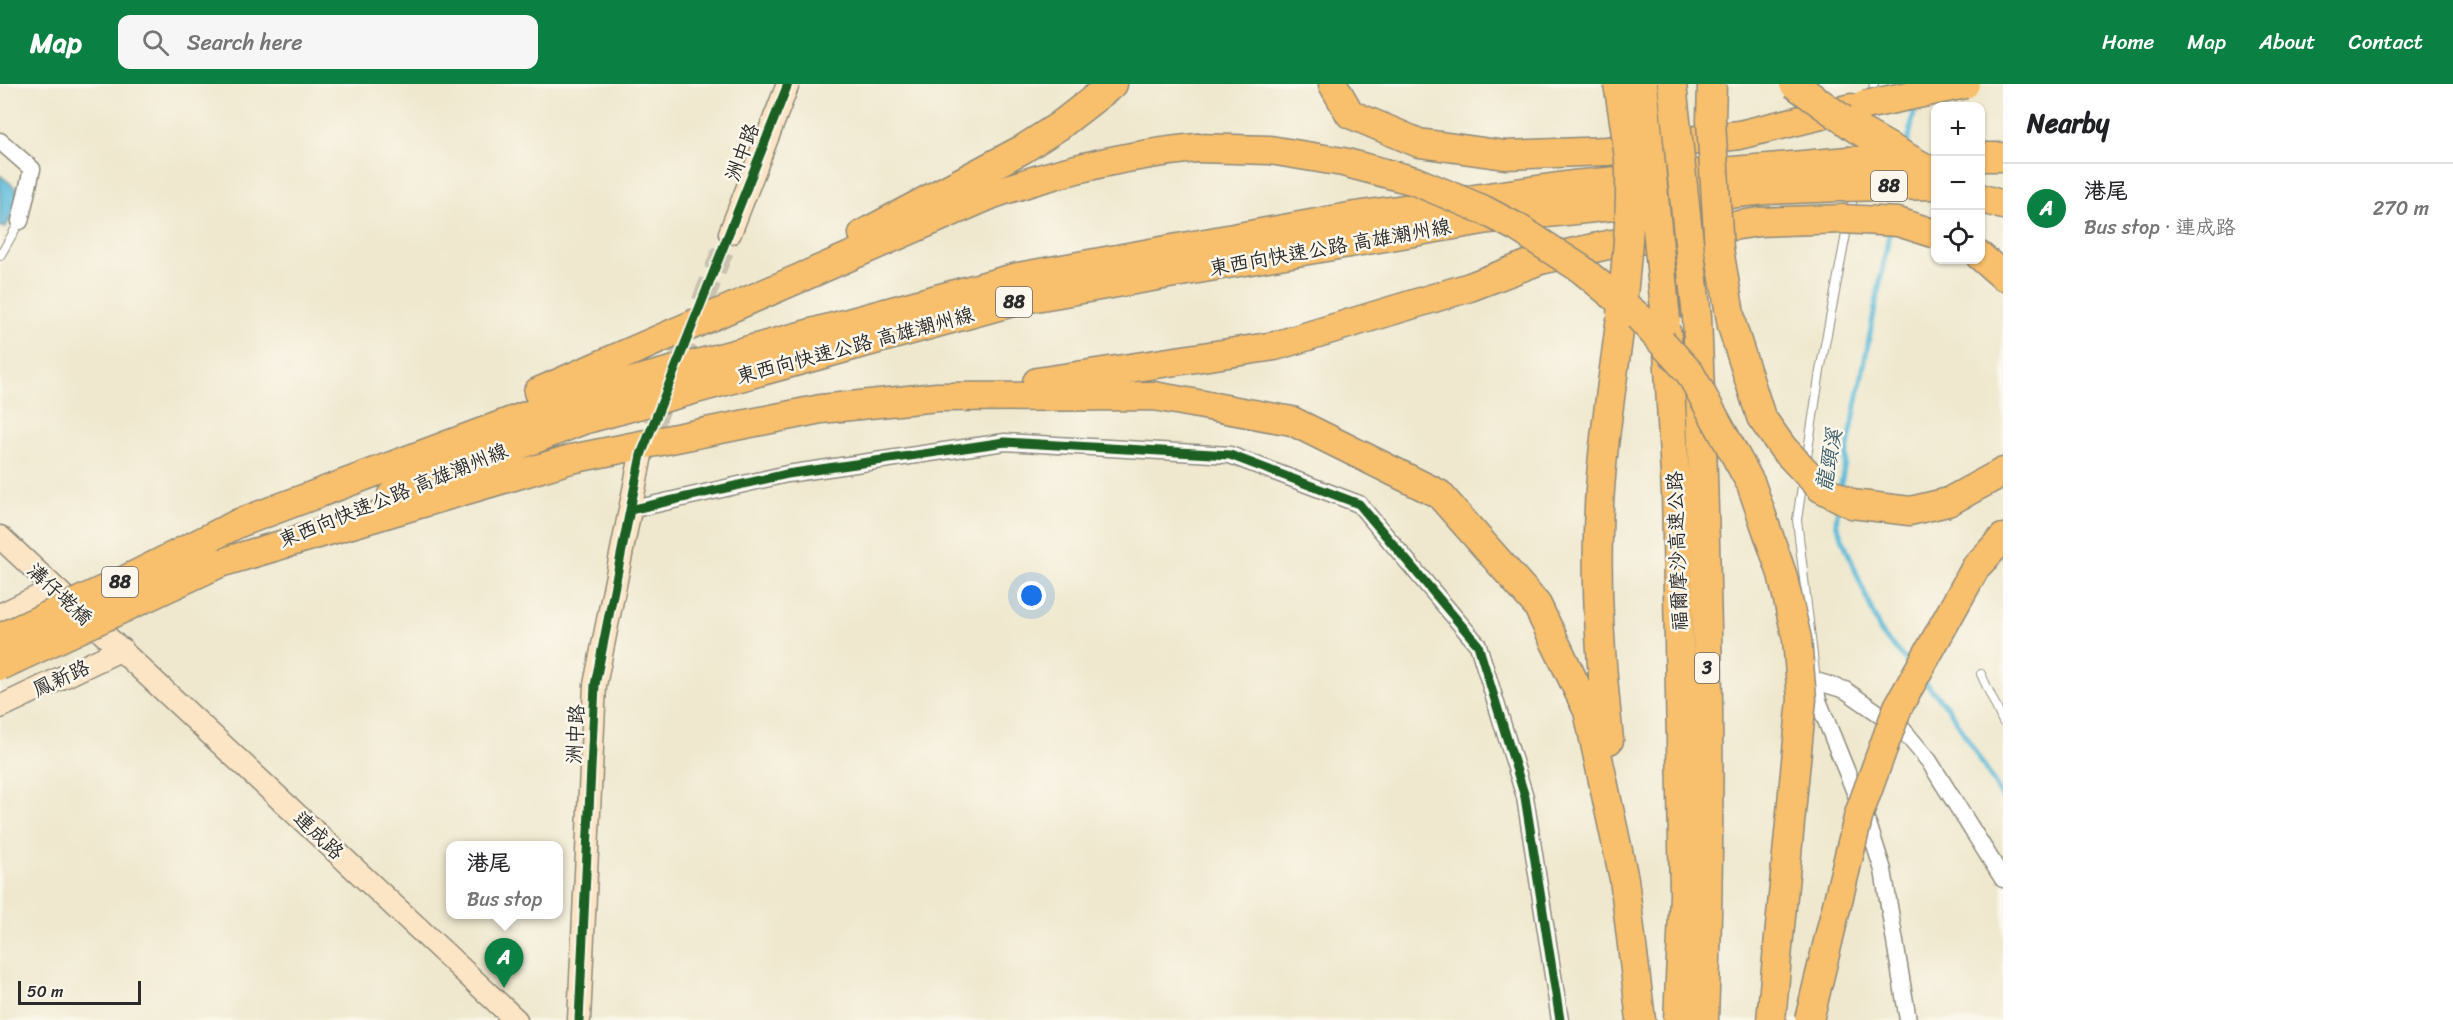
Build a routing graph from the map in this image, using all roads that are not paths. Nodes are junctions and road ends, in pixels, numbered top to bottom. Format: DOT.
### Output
graph roads {
  1 [pos="788,84"];
  2 [pos="1113,84"];
  3 [pos="1333,84"];
  4 [pos="1618,84"];
  5 [pos="1643,84"];
  6 [pos="1672,84"];
  7 [pos="1712,84"];
  8 [pos="1794,84"];
  9 [pos="1965,84"];
  10 [pos="1869,94"];
  11 [pos="0,141"];
  12 [pos="1985,157"];
  13 [pos="2003,157"];
  14 [pos="1931,158"];
  15 [pos="1854,161"];
  16 [pos="1931,172"];
  17 [pos="1931,185"];
  18 [pos="1985,185"];
  19 [pos="2003,185"];
  20 [pos="1985,200"];
  21 [pos="2003,205"];
  22 [pos="20,221"];
  23 [pos="730,233"];
  24 [pos="1931,233"];
  25 [pos="0,256"];
  26 [pos="1985,260"];
  27 [pos="2003,276"];
  28 [pos="736,307"];
  29 [pos="937,397"];
  30 [pos="641,455"];
  31 [pos="2003,472"];
  32 [pos="630,510"];
  33 [pos="239,523"];
  34 [pos="0,537"];
  35 [pos="2003,538"];
  36 [pos="220,563"];
  37 [pos="54,589"];
  38 [pos="0,615"];
  39 [pos="0,638"];
  40 [pos="122,649"];
  41 [pos="0,666"];
  42 [pos="1981,674"];
  43 [pos="1816,681"];
  44 [pos="0,707"];
  45 [pos="2003,722"];
  46 [pos="1624,879"];
  47 [pos="2003,879"];
  48 [pos="516,1020"];
  49 [pos="579,1020"];
  50 [pos="1560,1020"];
  51 [pos="1641,1020"];
  52 [pos="1678,1020"];
  53 [pos="1704,1020"];
  54 [pos="1771,1020"];
  55 [pos="1809,1020"];
  56 [pos="1908,1020"];
  1 -- 23 [label="main road, 洲中路"];
  2 -- 28 [label="highway"];
  3 -- 10 [label="highway"];
  4 -- 46 [label="highway, bridge"];
  5 -- 52 [label="highway, 福爾摩沙高速公路 / 3, bridge"];
  6 -- 53 [label="highway, 福爾摩沙高速公路 / 3, bridge"];
  7 -- 31 [label="highway, bridge"];
  8 -- 16 [label="highway, bridge"];
  9 -- 10 [label="highway, bridge"];
  10 -- 15 [label="lane"];
  11 -- 22 [label="street"];
  12 -- 13 [label="highway"];
  14 -- 15 [label="highway, 東西向快速公路 高雄潮州線 / 88, bridge"];
  15 -- 17 [label="highway, 東西向快速公路 高雄潮州線 / 88, bridge"];
  15 -- 33 [label="highway, 東西向快速公路 高雄潮州線 / 88"];
  15 -- 36 [label="highway, 東西向快速公路 高雄潮州線 / 88"];
  15 -- 43 [label="lane"];
  18 -- 19 [label="highway"];
  20 -- 21 [label="highway"];
  22 -- 25 [label="lane"];
  24 -- 29 [label="highway, bridge"];
  26 -- 27 [label="highway"];
  28 -- 33 [label="highway"];
  28 -- 54 [label="highway, bridge"];
  29 -- 36 [label="highway"];
  29 -- 46 [label="highway"];
  30 -- 32 [label="main road, 洲中路"];
  32 -- 49 [label="main road, 洲中路"];
  32 -- 50 [label="street"];
  33 -- 39 [label="highway, 東西向快速公路 高雄潮州線 / 88, bridge"];
  34 -- 37 [label="main road, 溝仔墘橋"];
  35 -- 55 [label="highway, bridge"];
  36 -- 41 [label="highway, 東西向快速公路 高雄潮州線 / 88, bridge"];
  37 -- 38 [label="main road"];
  37 -- 40 [label="main road, 溝仔墘橋"];
  40 -- 44 [label="main road, 鳳新路"];
  40 -- 48 [label="main road, 連成路"];
  42 -- 45 [label="lane"];
  43 -- 47 [label="street"];
  43 -- 56 [label="street"];
  46 -- 51 [label="highway"];
}
